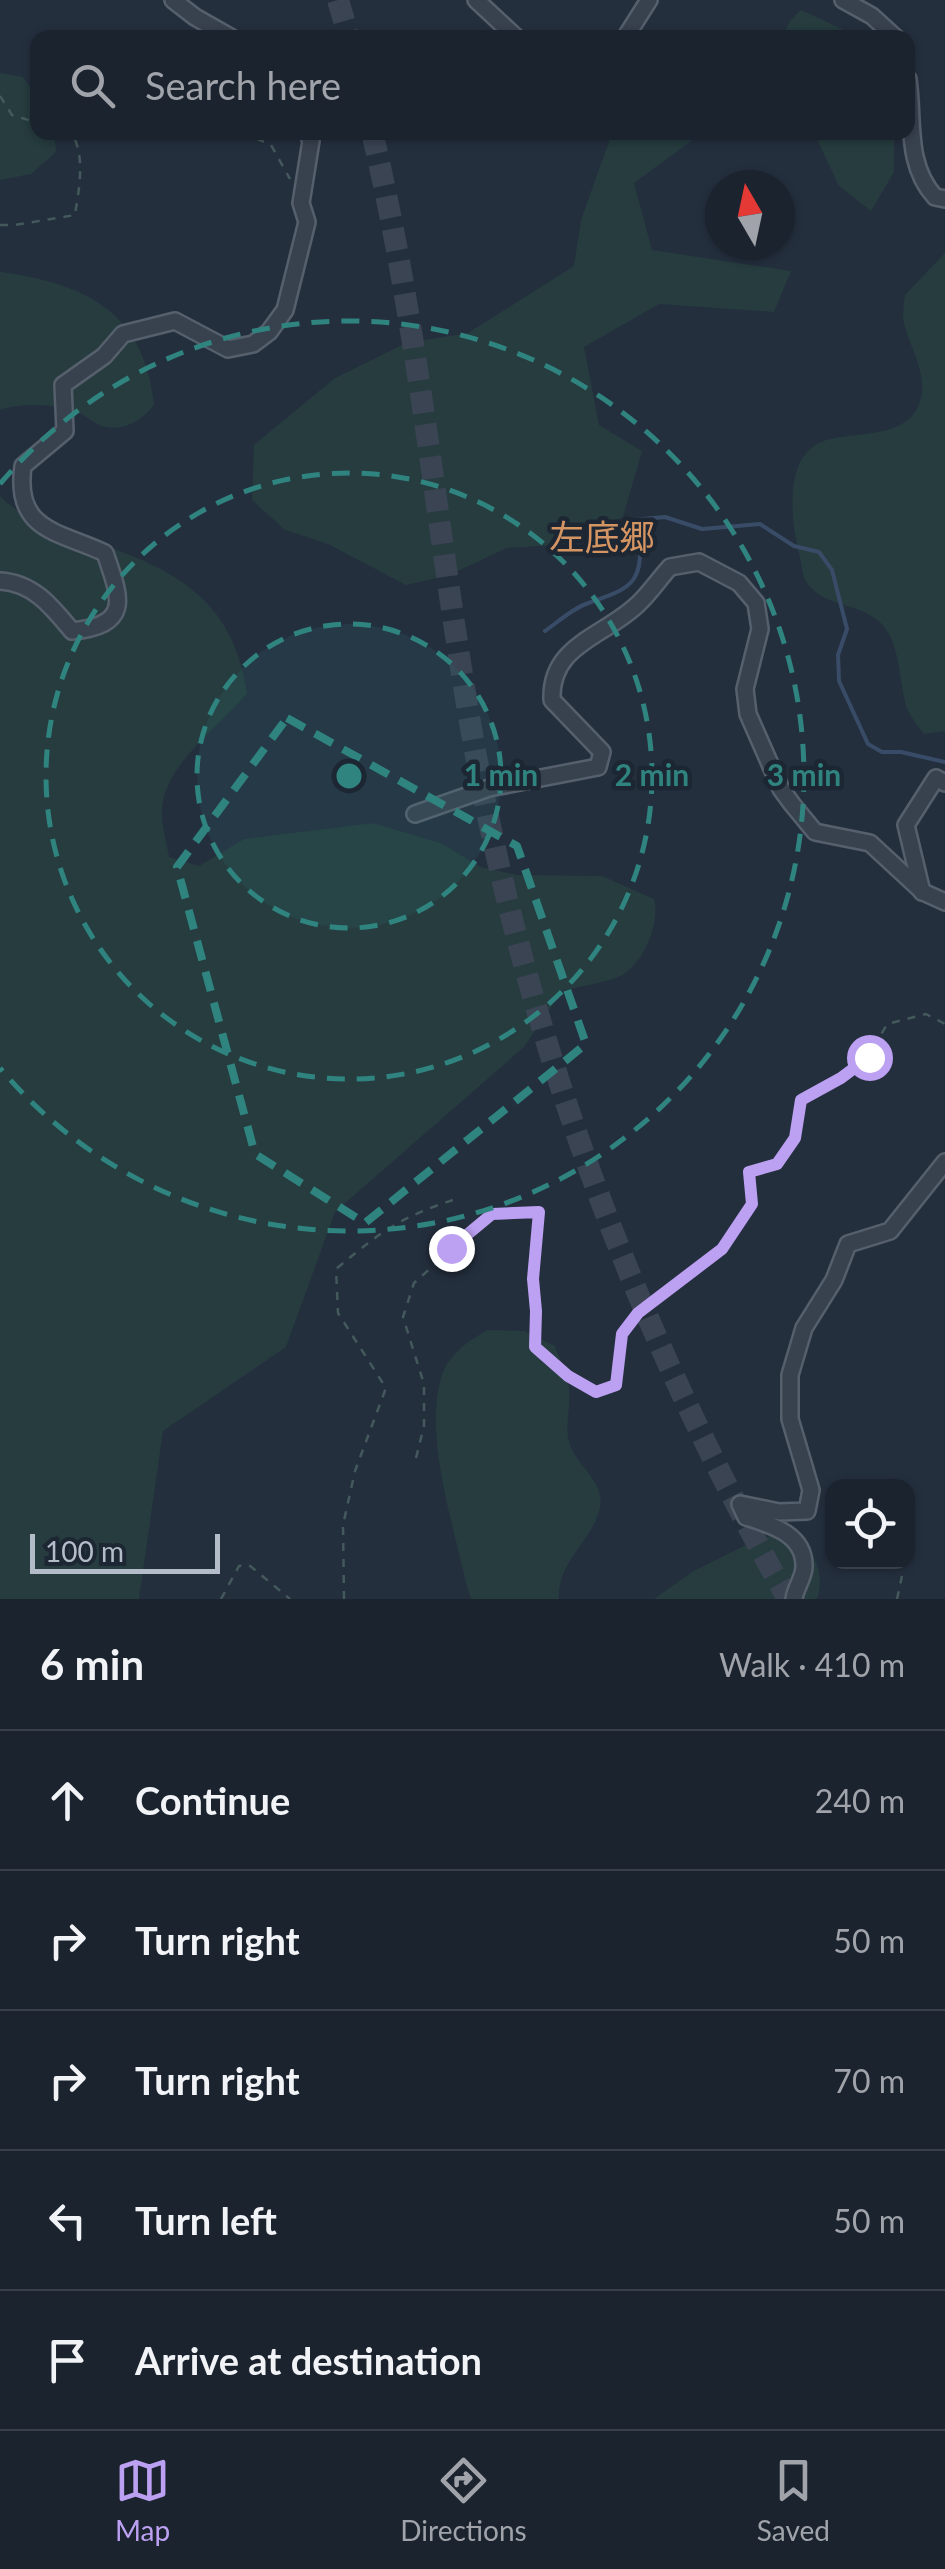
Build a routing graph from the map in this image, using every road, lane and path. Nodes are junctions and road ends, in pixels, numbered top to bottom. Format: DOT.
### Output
graph roads {
  1 [pos="172,0"];
  2 [pos="476,0"];
  3 [pos="649,0"];
  4 [pos="844,0"];
  5 [pos="217,30"];
  6 [pos="508,30"];
  7 [pos="629,30"];
  8 [pos="887,30"];
  9 [pos="0,96"];
  10 [pos="30,120"];
  11 [pos="76,140"];
  12 [pos="259,140"];
  13 [pos="311,140"];
  14 [pos="912,140"];
  15 [pos="945,199"];
  16 [pos="301,203"];
  17 [pos="0,224"];
  18 [pos="0,581"];
  19 [pos="945,783"];
  20 [pos="415,814"];
  21 [pos="922,892"];
  22 [pos="945,902"];
  23 [pos="945,1024"];
  24 [pos="945,1162"];
  25 [pos="459,1198"];
  26 [pos="416,1458"];
  27 [pos="902,1576"];
  28 [pos="221,1599"];
  29 [pos="290,1599"];
  30 [pos="344,1599"];
  31 [pos="794,1599"];
  32 [pos="897,1599"];
  1 -- 5 [label="street"];
  2 -- 6 [label="street"];
  3 -- 7 [label="street"];
  4 -- 8 [label="street"];
  9 -- 10 [label="path"];
  11 -- 17 [label="path"];
  12 -- 16 [label="path"];
  13 -- 16 [label="street"];
  14 -- 15 [label="street"];
  16 -- 18 [label="street"];
  19 -- 21 [label="street"];
  20 -- 21 [label="street"];
  21 -- 22 [label="street"];
  23 -- 26 [label="path"];
  24 -- 31 [label="street"];
  25 -- 30 [label="path"];
  27 -- 32 [label="path"];
  28 -- 29 [label="path"];
}
